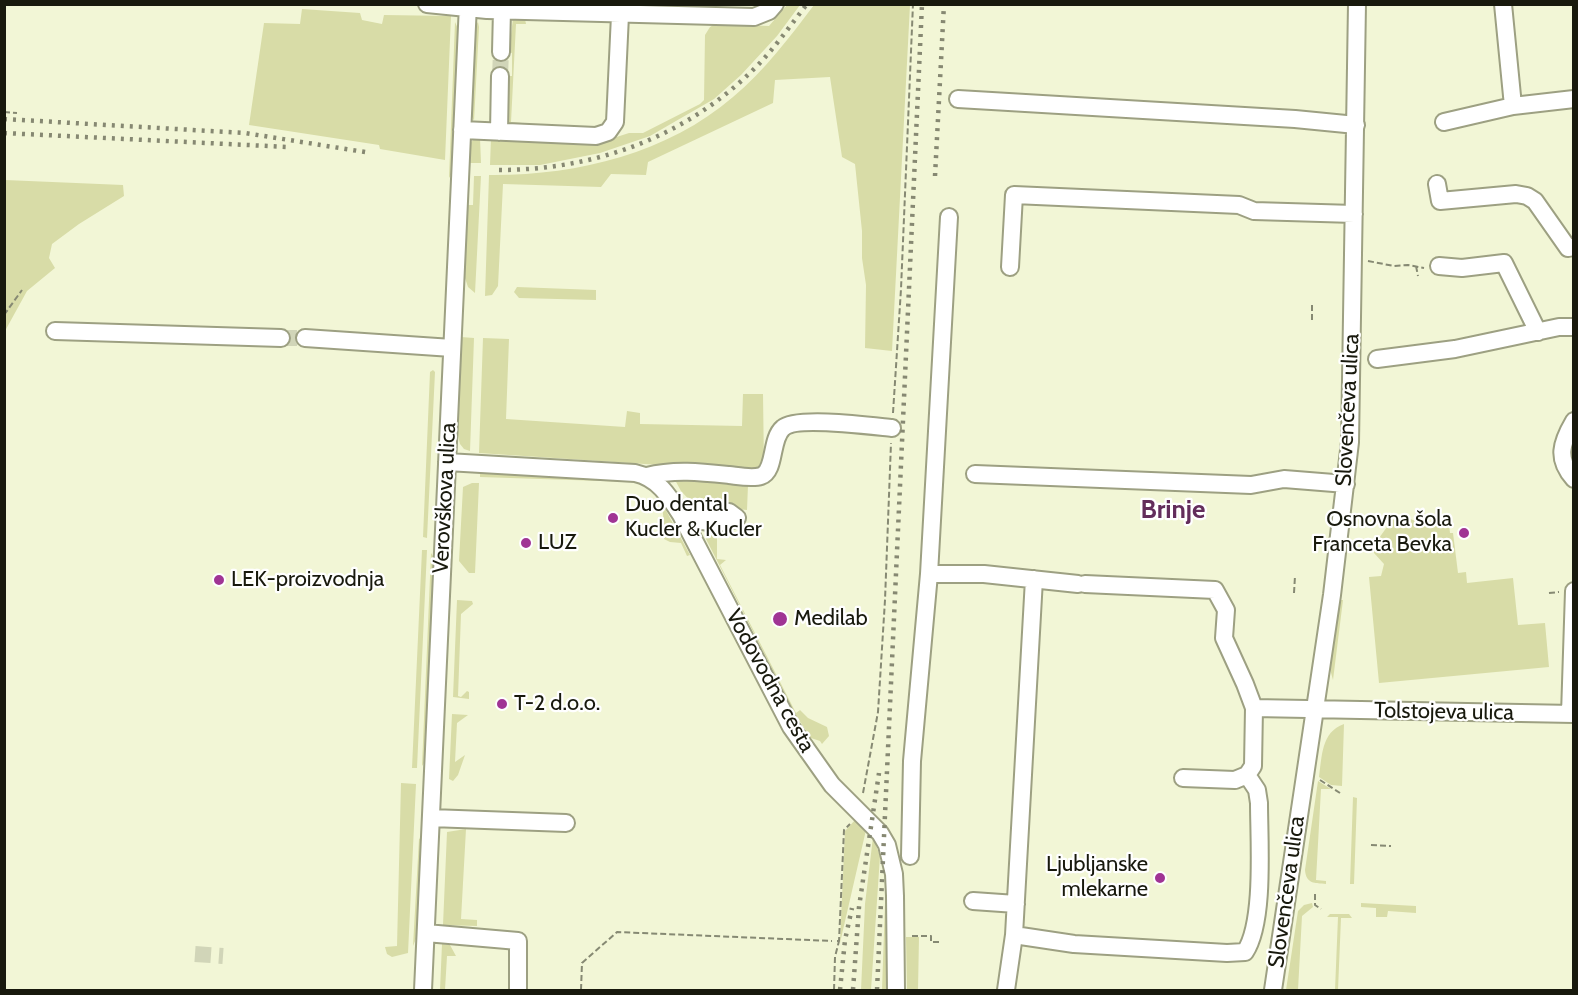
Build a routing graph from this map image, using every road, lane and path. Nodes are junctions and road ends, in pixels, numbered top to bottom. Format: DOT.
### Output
graph roads {
  1 [pos="427,4"];
  2 [pos="775,4"];
  3 [pos="913,4"];
  4 [pos="1357,4"];
  5 [pos="1503,4"];
  6 [pos="468,6"];
  7 [pos="502,10"];
  8 [pos="620,15"];
  9 [pos="501,52"];
  10 [pos="500,76"];
  11 [pos="958,99"];
  12 [pos="1574,99"];
  13 [pos="1513,106"];
  14 [pos="4,112"];
  15 [pos="17,113"];
  16 [pos="1444,122"];
  17 [pos="1356,125"];
  18 [pos="462,130"];
  19 [pos="499,132"];
  20 [pos="1437,184"];
  21 [pos="1354,214"];
  22 [pos="950,217"];
  23 [pos="1574,247"];
  24 [pos="1368,261"];
  25 [pos="1416,266"];
  26 [pos="1438,266"];
  27 [pos="1010,267"];
  28 [pos="1418,276"];
  29 [pos="22,290"];
  30 [pos="1312,305"];
  31 [pos="4,315"];
  32 [pos="1312,321"];
  33 [pos="1574,327"];
  34 [pos="55,331"];
  35 [pos="1538,332"];
  36 [pos="281,338"];
  37 [pos="305,338"];
  38 [pos="452,348"];
  39 [pos="1377,359"];
  40 [pos="1574,421"];
  41 [pos="892,428"];
  42 [pos="447,462"];
  43 [pos="975,474"];
  44 [pos="647,476"];
  45 [pos="1574,479"];
  46 [pos="1346,484"];
  47 [pos="929,574"];
  48 [pos="1295,576"];
  49 [pos="1034,579"];
  50 [pos="1574,591"];
  51 [pos="1294,592"];
  52 [pos="1572,623"];
  53 [pos="1254,708"];
  54 [pos="1315,710"];
  55 [pos="1572,714"];
  56 [pos="1305,771"];
  57 [pos="1247,775"];
  58 [pos="1183,778"];
  59 [pos="1340,793"];
  60 [pos="856,816"];
  61 [pos="431,818"];
  62 [pos="566,823"];
  63 [pos="1371,845"];
  64 [pos="1390,846"];
  65 [pos="910,856"];
  66 [pos="1314,894"];
  67 [pos="973,901"];
  68 [pos="1016,904"];
  69 [pos="1321,909"];
  70 [pos="426,933"];
  71 [pos="895,935"];
  72 [pos="1014,935"];
  73 [pos="832,941"];
  74 [pos="939,942"];
  75 [pos="423,990"];
  76 [pos="518,990"];
  77 [pos="581,990"];
  78 [pos="834,990"];
  79 [pos="896,990"];
  80 [pos="1006,990"];
  81 [pos="1273,990"];
  1 -- 6 [label="street"];
  2 -- 8 [label="street"];
  3 -- 41 [label="path"];
  4 -- 17 [label="street, Slovenčeva ulica"];
  5 -- 13 [label="street"];
  6 -- 7 [label="street"];
  6 -- 18 [label="street, Verovškova ulica"];
  7 -- 8 [label="street"];
  7 -- 9 [label="street"];
  8 -- 19 [label="street"];
  10 -- 19 [label="street"];
  11 -- 17 [label="street"];
  12 -- 13 [label="street"];
  13 -- 16 [label="street"];
  14 -- 15 [label="path"];
  17 -- 21 [label="street, Slovenčeva ulica"];
  18 -- 19 [label="street"];
  18 -- 38 [label="street, Verovškova ulica"];
  20 -- 23 [label="street"];
  21 -- 27 [label="street"];
  21 -- 46 [label="street, Slovenčeva ulica"];
  22 -- 47 [label="street"];
  24 -- 25 [label="path"];
  25 -- 26 [label="path"];
  25 -- 28 [label="path"];
  26 -- 35 [label="street"];
  29 -- 31 [label="path"];
  30 -- 32 [label="path"];
  33 -- 35 [label="street"];
  34 -- 36 [label="street"];
  35 -- 39 [label="street"];
  37 -- 38 [label="street"];
  38 -- 42 [label="street, Verovškova ulica"];
  40 -- 45 [label="street"];
  41 -- 44 [label="street"];
  41 -- 60 [label="path"];
  42 -- 44 [label="street"];
  42 -- 61 [label="street, Verovškova ulica"];
  43 -- 46 [label="street"];
  44 -- 60 [label="street, Vodovodna cesta"];
  46 -- 54 [label="street, Slovenčeva ulica"];
  47 -- 49 [label="street"];
  47 -- 65 [label="street"];
  48 -- 51 [label="path"];
  49 -- 53 [label="street"];
  49 -- 68 [label="street"];
  50 -- 52 [label="street"];
  52 -- 55 [label="street"];
  53 -- 54 [label="street, Tolstojeva ulica"];
  53 -- 57 [label="street"];
  54 -- 55 [label="street, Tolstojeva ulica"];
  54 -- 56 [label="street, Slovenčeva ulica"];
  56 -- 59 [label="path"];
  56 -- 81 [label="street, Slovenčeva ulica"];
  57 -- 58 [label="street"];
  57 -- 72 [label="street"];
  60 -- 71 [label="street, Vodovodna cesta"];
  60 -- 78 [label="path"];
  61 -- 62 [label="street"];
  61 -- 70 [label="street, Verovškova ulica"];
  63 -- 64 [label="path"];
  66 -- 69 [label="path"];
  67 -- 68 [label="street"];
  68 -- 72 [label="street"];
  70 -- 75 [label="street, Verovškova ulica"];
  70 -- 76 [label="street"];
  71 -- 74 [label="path"];
  71 -- 79 [label="street, Vodovodna cesta"];
  72 -- 80 [label="street"];
  73 -- 77 [label="path"];
}
